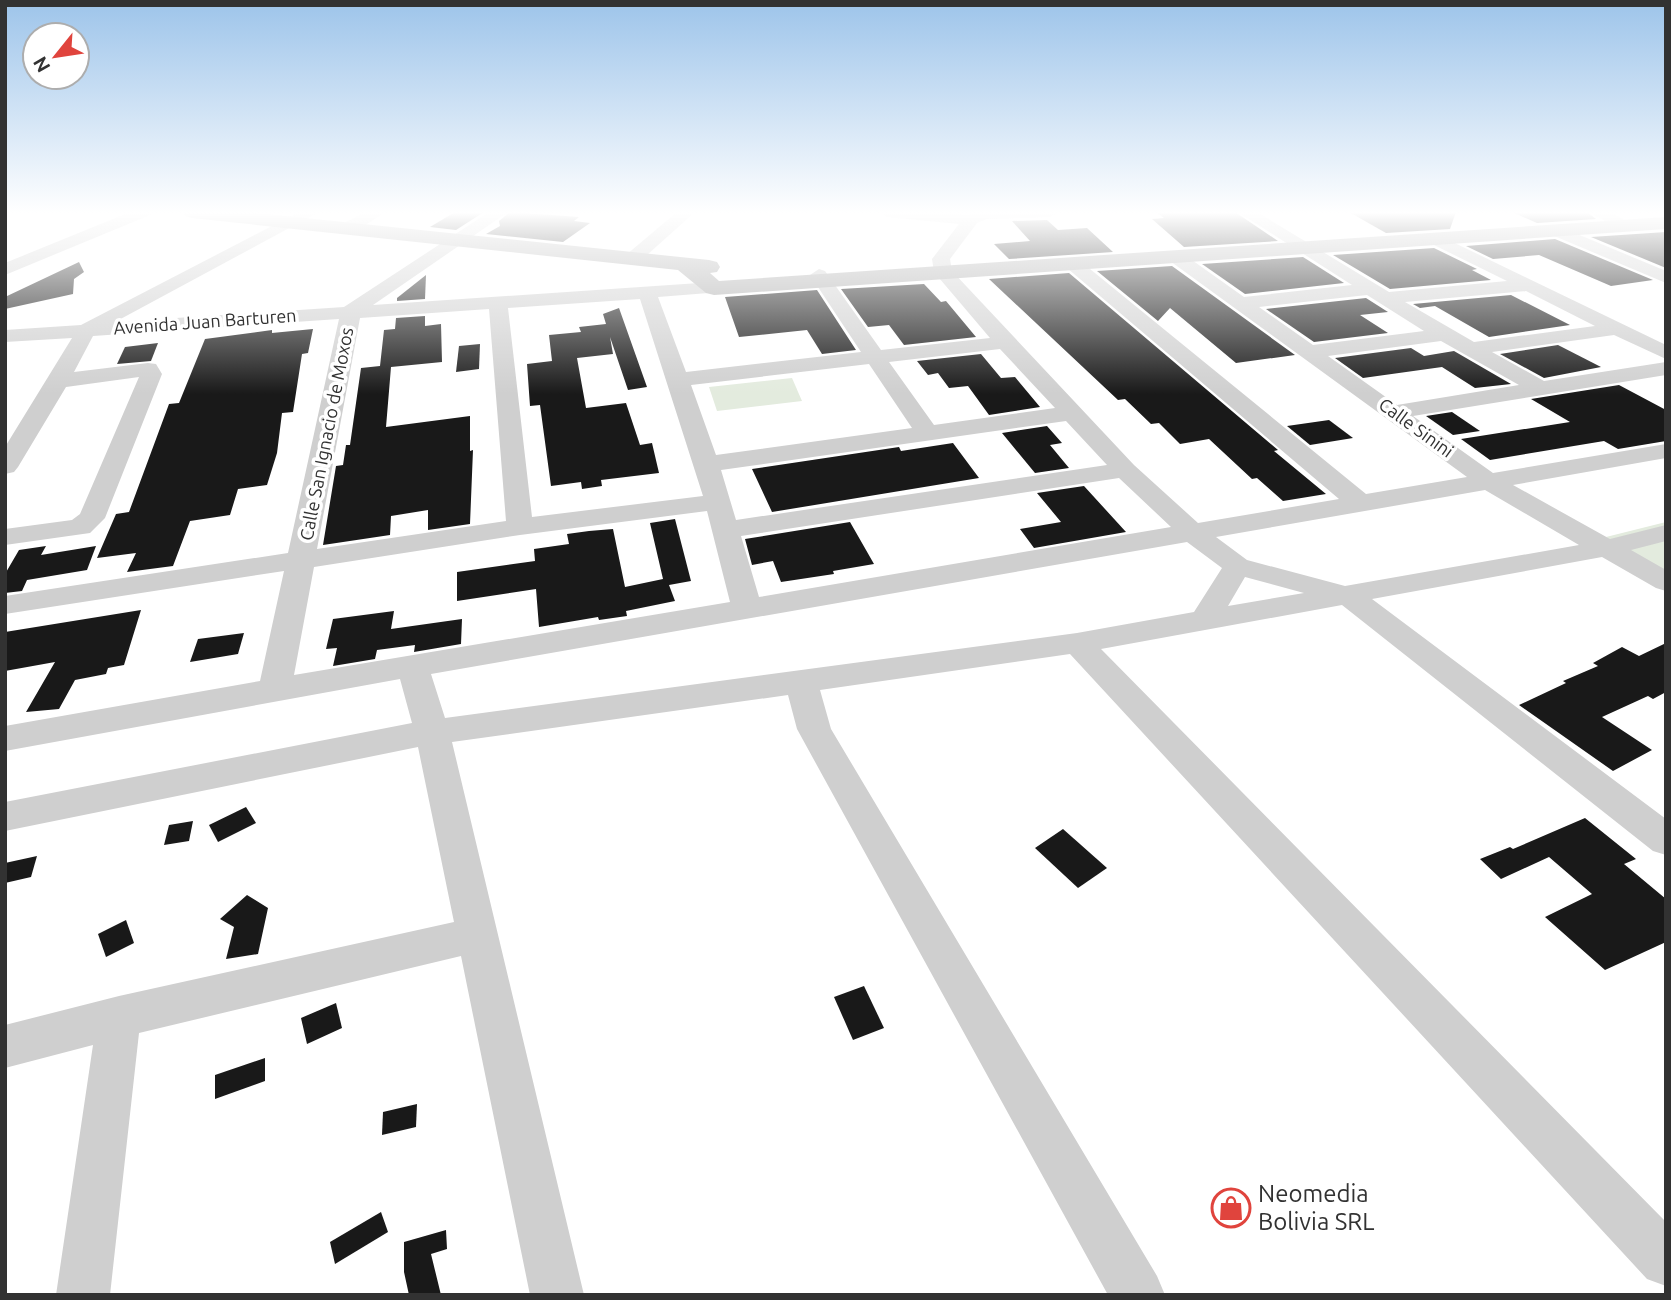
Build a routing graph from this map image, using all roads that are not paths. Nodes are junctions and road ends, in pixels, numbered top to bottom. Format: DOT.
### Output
graph roads {
  1 [pos="195,273"];
  2 [pos="408,273"];
  3 [pos="695,273"];
  4 [pos="782,273"];
  5 [pos="903,273"];
  6 [pos="945,273"];
  7 [pos="1083,273"];
  8 [pos="1198,273"];
  9 [pos="1345,273"];
  10 [pos="1502,273"];
  11 [pos="822,278"];
  12 [pos="796,280"];
  13 [pos="711,285"];
  14 [pos="1526,285"];
  15 [pos="647,292"];
  16 [pos="1378,293"];
  17 [pos="498,302"];
  18 [pos="1242,303"];
  19 [pos="357,307"];
  20 [pos="106,319"];
  21 [pos="5,326"];
  22 [pos="1615,329"];
  23 [pos="86,330"];
  24 [pos="1444,334"];
  25 [pos="5,336"];
  26 [pos="1005,342"];
  27 [pos="1472,349"];
  28 [pos="1311,352"];
  29 [pos="1666,353"];
  30 [pos="874,357"];
  31 [pos="1666,368"];
  32 [pos="678,380"];
  33 [pos="58,381"];
  34 [pos="1540,388"];
  35 [pos="1395,412"];
  36 [pos="1072,413"];
  37 [pos="927,433"];
  38 [pos="1666,451"];
  39 [pos="707,464"];
  40 [pos="5,467"];
  41 [pos="1125,470"];
  42 [pos="1497,486"];
  43 [pos="715,502"];
  44 [pos="1360,503"];
  45 [pos="520,527"];
  46 [pos="725,530"];
  47 [pos="1192,533"];
  48 [pos="1666,533"];
  49 [pos="5,537"];
  50 [pos="1608,548"];
  51 [pos="302,559"];
  52 [pos="1237,566"];
  53 [pos="1666,582"];
  54 [pos="1349,596"];
  55 [pos="5,605"];
  56 [pos="747,608"];
  57 [pos="1204,621"];
  58 [pos="1077,643"];
  59 [pos="412,666"];
  60 [pos="802,684"];
  61 [pos="275,690"];
  62 [pos="432,732"];
  63 [pos="5,739"];
  64 [pos="5,817"];
  65 [pos="1666,840"];
  66 [pos="478,934"];
  67 [pos="119,1017"];
  68 [pos="5,1047"];
  69 [pos="1666,1260"];
  70 [pos="83,1295"];
  71 [pos="557,1295"];
  72 [pos="1138,1295"];
  1 -- 20 [label="street"];
  2 -- 19 [label="street, Calle San Ignacio de Moxos"];
  3 -- 13 [label="main road"];
  4 -- 12 [label="main road"];
  5 -- 11 [label="main road, Avenida Juan Barturen"];
  6 -- 26 [label="street"];
  7 -- 44 [label="street"];
  8 -- 18 [label="street, Calle Sinini"];
  9 -- 16 [label="street"];
  10 -- 14 [label="street"];
  11 -- 12 [label="main road, Avenida Juan Barturen"];
  11 -- 30 [label="street"];
  12 -- 13 [label="main road, Avenida Juan Barturen"];
  13 -- 15 [label="street, Avenida Juan Barturen"];
  13 -- 19 [label="street, Avenida Juan Barturen"];
  14 -- 16 [label="street"];
  14 -- 22 [label="street"];
  15 -- 17 [label="street, Avenida Juan Barturen"];
  15 -- 32 [label="street"];
  16 -- 18 [label="street"];
  16 -- 24 [label="street"];
  17 -- 19 [label="street, Avenida Juan Barturen"];
  17 -- 45 [label="street"];
  18 -- 28 [label="street, Calle Sinini"];
  19 -- 20 [label="street, Avenida Juan Barturen"];
  19 -- 23 [label="street, Avenida Juan Barturen"];
  19 -- 51 [label="street, Calle San Ignacio de Moxos"];
  20 -- 21 [label="street, Avenida Juan Barturen"];
  20 -- 23 [label="street"];
  22 -- 27 [label="street"];
  22 -- 29 [label="street"];
  23 -- 25 [label="street, Avenida Juan Barturen"];
  23 -- 33 [label="street"];
  24 -- 27 [label="street"];
  24 -- 28 [label="street"];
  26 -- 30 [label="street"];
  26 -- 36 [label="street"];
  27 -- 34 [label="street"];
  28 -- 35 [label="street, Calle Sinini"];
  30 -- 32 [label="street"];
  30 -- 37 [label="street"];
  31 -- 34 [label="street"];
  32 -- 39 [label="street"];
  33 -- 40 [label="street"];
  33 -- 49 [label="street"];
  34 -- 35 [label="street"];
  35 -- 42 [label="street, Calle Sinini"];
  36 -- 37 [label="street"];
  36 -- 41 [label="street"];
  37 -- 39 [label="street"];
  38 -- 42 [label="street"];
  39 -- 43 [label="street"];
  41 -- 46 [label="street"];
  41 -- 47 [label="street"];
  42 -- 44 [label="street"];
  42 -- 50 [label="street, Calle Sinini"];
  43 -- 45 [label="street"];
  43 -- 46 [label="street"];
  44 -- 47 [label="street"];
  45 -- 51 [label="street"];
  46 -- 56 [label="street"];
  47 -- 52 [label="street"];
  47 -- 56 [label="street"];
  48 -- 50 [label="street"];
  50 -- 53 [label="street, Calle Sinini"];
  50 -- 54 [label="street"];
  51 -- 55 [label="street"];
  51 -- 61 [label="street, Calle San Ignacio de Moxos"];
  52 -- 54 [label="street"];
  52 -- 57 [label="street"];
  54 -- 57 [label="street"];
  54 -- 65 [label="street"];
  56 -- 59 [label="street"];
  57 -- 58 [label="street"];
  58 -- 60 [label="street"];
  58 -- 69 [label="street"];
  59 -- 61 [label="street"];
  59 -- 62 [label="street"];
  60 -- 62 [label="street"];
  60 -- 72 [label="street"];
  61 -- 63 [label="street"];
  62 -- 64 [label="street"];
  62 -- 66 [label="street"];
  66 -- 67 [label="street"];
  66 -- 71 [label="street"];
  67 -- 68 [label="street"];
  67 -- 70 [label="street"];
}
